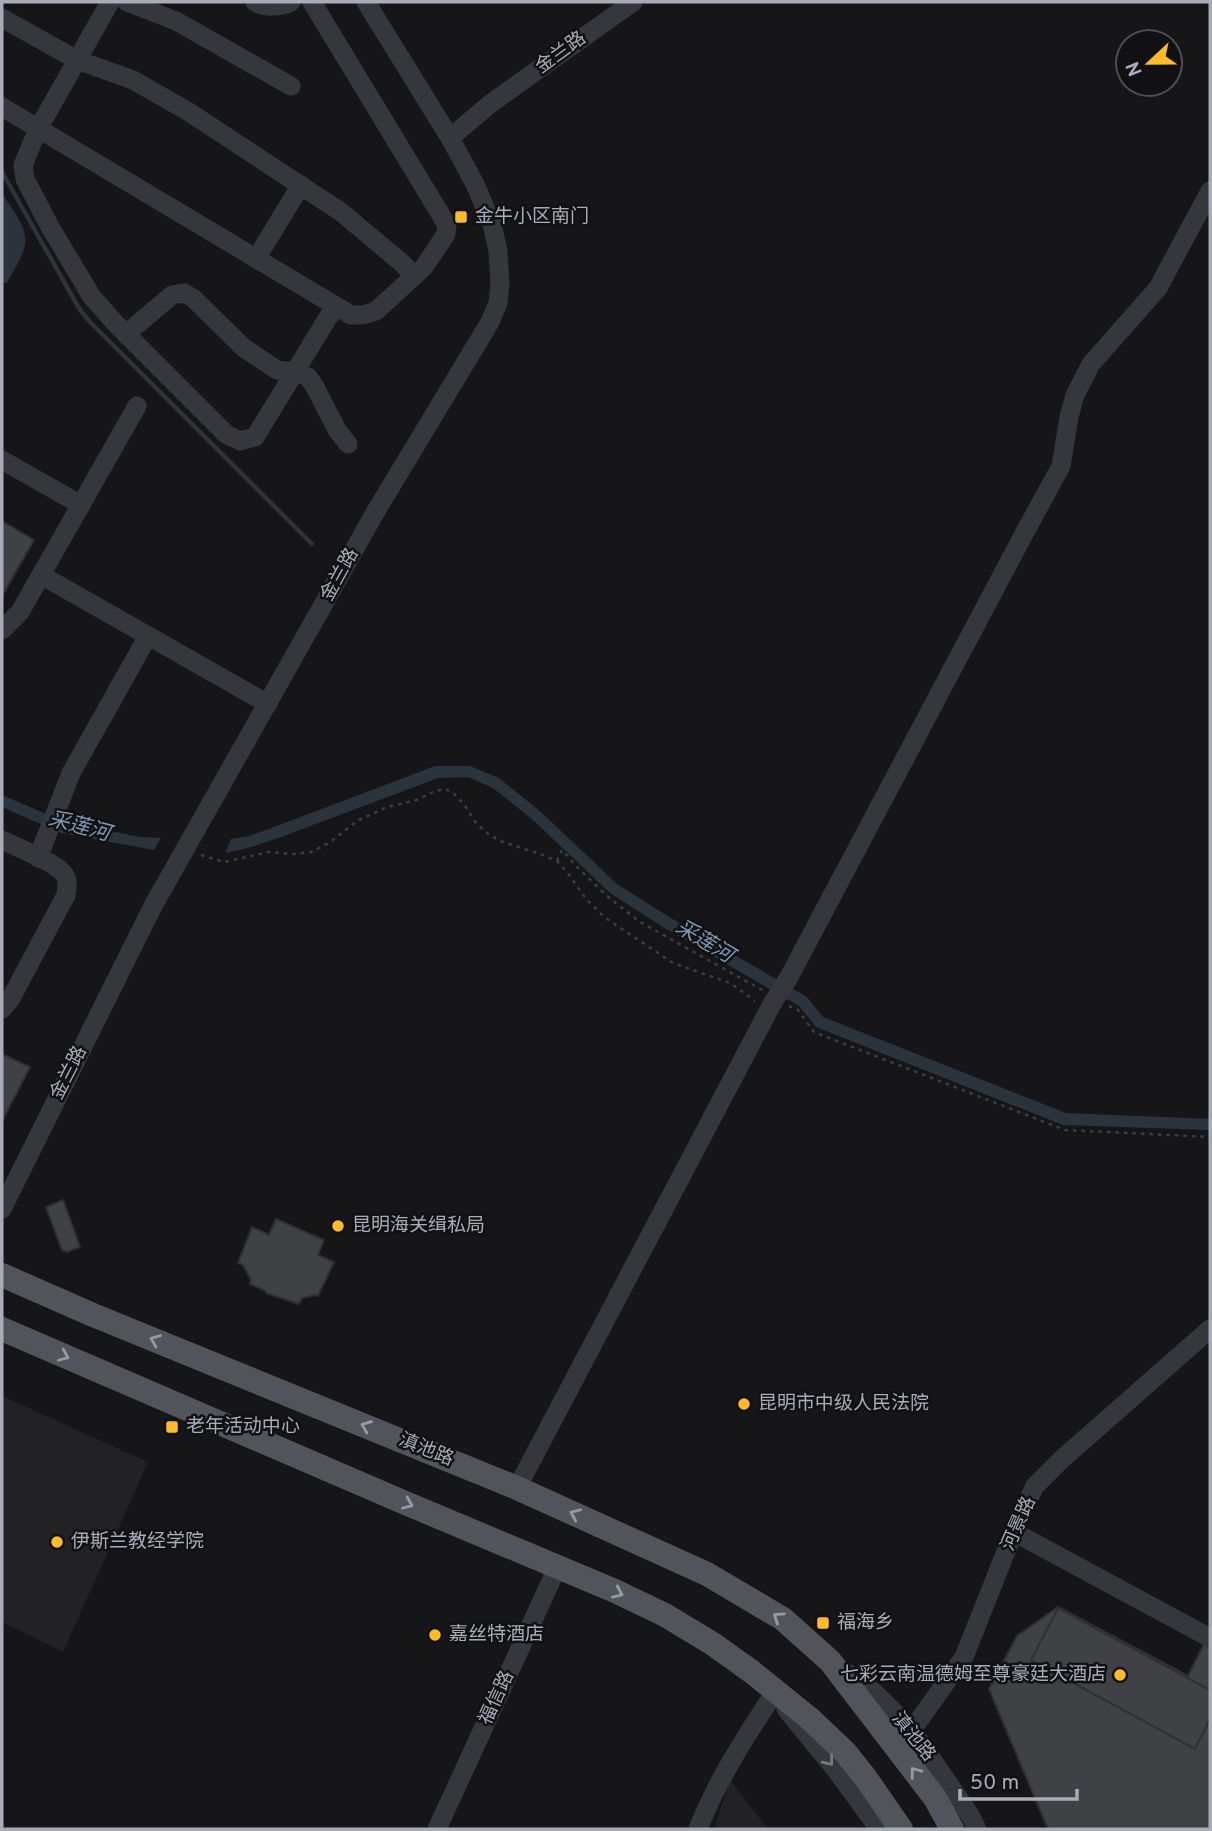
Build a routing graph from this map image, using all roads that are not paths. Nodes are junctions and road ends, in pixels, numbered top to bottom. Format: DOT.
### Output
graph roads {
  1 [pos="127,2"];
  2 [pos="255,2"];
  3 [pos="291,2"];
  4 [pos="312,2"];
  5 [pos="366,2"];
  6 [pos="633,2"];
  7 [pos="106,3"];
  8 [pos="2,18"];
  9 [pos="77,60"];
  10 [pos="291,86"];
  11 [pos="2,107"];
  12 [pos="38,129"];
  13 [pos="450,138"];
  14 [pos="300,185"];
  15 [pos="1210,191"];
  16 [pos="256,258"];
  17 [pos="414,276"];
  18 [pos="335,306"];
  19 [pos="126,334"];
  20 [pos="295,372"];
  21 [pos="136,406"];
  22 [pos="348,444"];
  23 [pos="2,460"];
  24 [pos="81,505"];
  25 [pos="41,575"];
  26 [pos="2,630"];
  27 [pos="148,636"];
  28 [pos="268,704"];
  29 [pos="2,840"];
  30 [pos="41,850"];
  31 [pos="2,1009"];
  32 [pos="2,1209"];
  33 [pos="2,1275"];
  34 [pos="2,1329"];
  35 [pos="1210,1329"];
  36 [pos="517,1488"];
  37 [pos="1014,1532"];
  38 [pos="557,1568"];
  39 [pos="1210,1638"];
  40 [pos="830,1661"];
  41 [pos="752,1672"];
  42 [pos="774,1695"];
  43 [pos="912,1730"];
  44 [pos="437,1829"];
  45 [pos="698,1829"];
  46 [pos="879,1829"];
  47 [pos="901,1829"];
  48 [pos="952,1829"];
  49 [pos="977,1829"];
  1 -- 10 [label="street"];
  2 -- 3 [label="street"];
  4 -- 17 [label="street"];
  5 -- 13 [label="street"];
  6 -- 13 [label="street, 金兰路"];
  7 -- 9 [label="street"];
  8 -- 9 [label="street"];
  9 -- 12 [label="street"];
  9 -- 14 [label="street"];
  11 -- 12 [label="street"];
  12 -- 16 [label="street"];
  12 -- 19 [label="street"];
  13 -- 28 [label="street, 金兰路"];
  14 -- 16 [label="street"];
  14 -- 17 [label="street"];
  15 -- 36 [label="street, bridge"];
  16 -- 18 [label="street"];
  17 -- 18 [label="street"];
  18 -- 20 [label="street"];
  19 -- 20 [label="street"];
  19 -- 20 [label="street"];
  20 -- 22 [label="street"];
  21 -- 24 [label="street"];
  23 -- 24 [label="street"];
  24 -- 25 [label="street"];
  25 -- 26 [label="street"];
  25 -- 27 [label="street"];
  27 -- 28 [label="street"];
  27 -- 30 [label="street"];
  28 -- 32 [label="street, 金兰路"];
  29 -- 30 [label="street"];
  30 -- 31 [label="street"];
  36 -- 33 [label="main road, 滇池路, one-way"];
  34 -- 38 [label="main road, one-way"];
  35 -- 37 [label="street, 河景路"];
  40 -- 36 [label="main road, 滇池路, one-way"];
  37 -- 39 [label="street"];
  37 -- 43 [label="street, 河景路"];
  38 -- 41 [label="main road, one-way"];
  38 -- 44 [label="street, 福信路"];
  40 -- 43 [label="street, 滇池路"];
  48 -- 40 [label="main road, 滇池路, one-way"];
  41 -- 42 [label="street"];
  41 -- 47 [label="main road"];
  42 -- 45 [label="street"];
  42 -- 46 [label="street, one-way"];
  43 -- 49 [label="street, 滇池路"];
}
